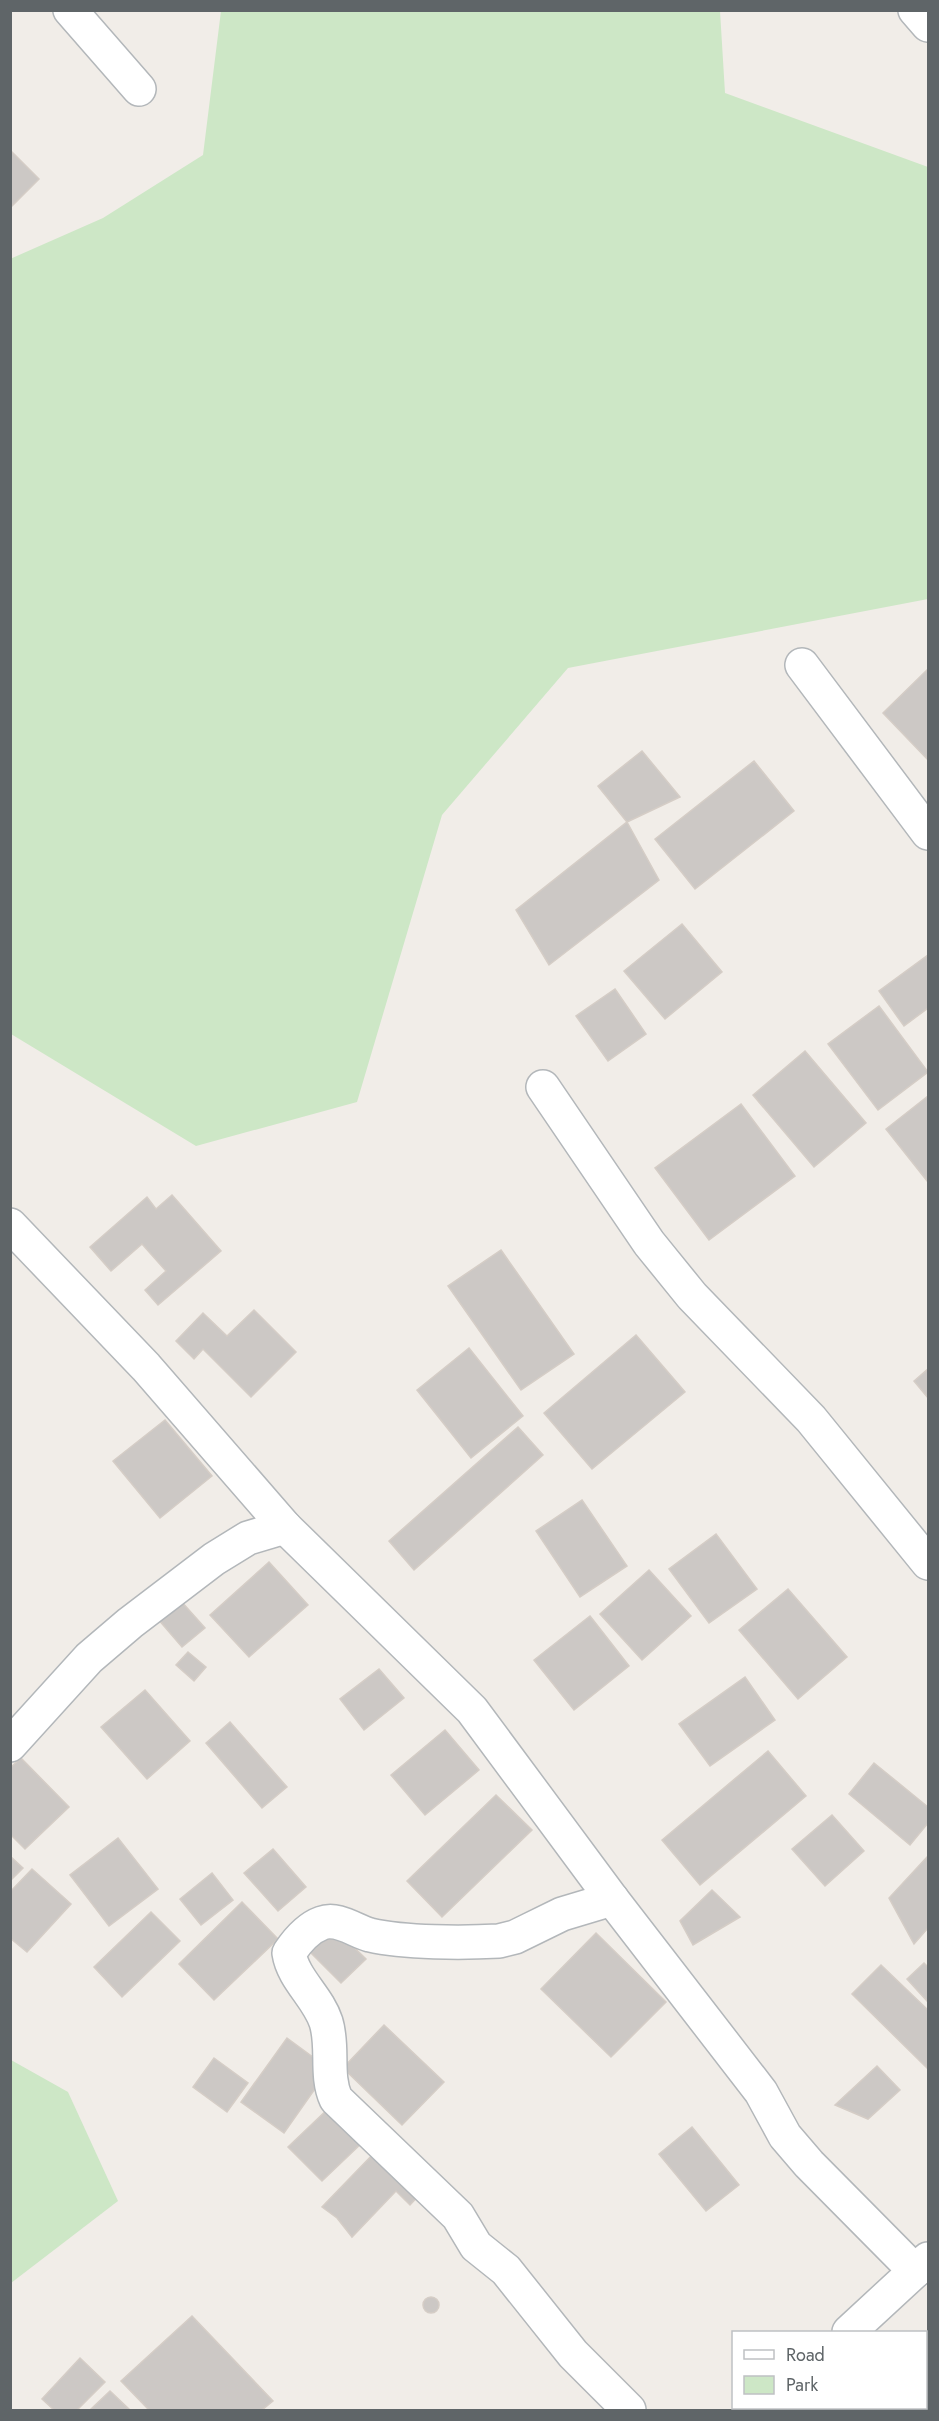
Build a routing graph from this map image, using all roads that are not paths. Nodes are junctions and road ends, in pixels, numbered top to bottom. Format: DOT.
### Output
graph roads {
  1 [pos="70,10"];
  2 [pos="915,10"];
  3 [pos="928,25"];
  4 [pos="140,89"];
  5 [pos="802,665"];
  6 [pos="928,833"];
  7 [pos="543,1087"];
  8 [pos="10,1225"];
  9 [pos="285,1527"];
  10 [pos="928,1563"];
  11 [pos="10,1745"];
  12 [pos="612,1899"];
  13 [pos="922,2265"];
  14 [pos="850,2331"];
  15 [pos="629,2410"];
  1 -- 4 [label="street"];
  2 -- 3 [label="street"];
  5 -- 6 [label="street"];
  7 -- 10 [label="street"];
  8 -- 9 [label="street"];
  9 -- 11 [label="street"];
  9 -- 12 [label="street"];
  12 -- 13 [label="street"];
  12 -- 15 [label="street"];
  13 -- 14 [label="street"];
}
